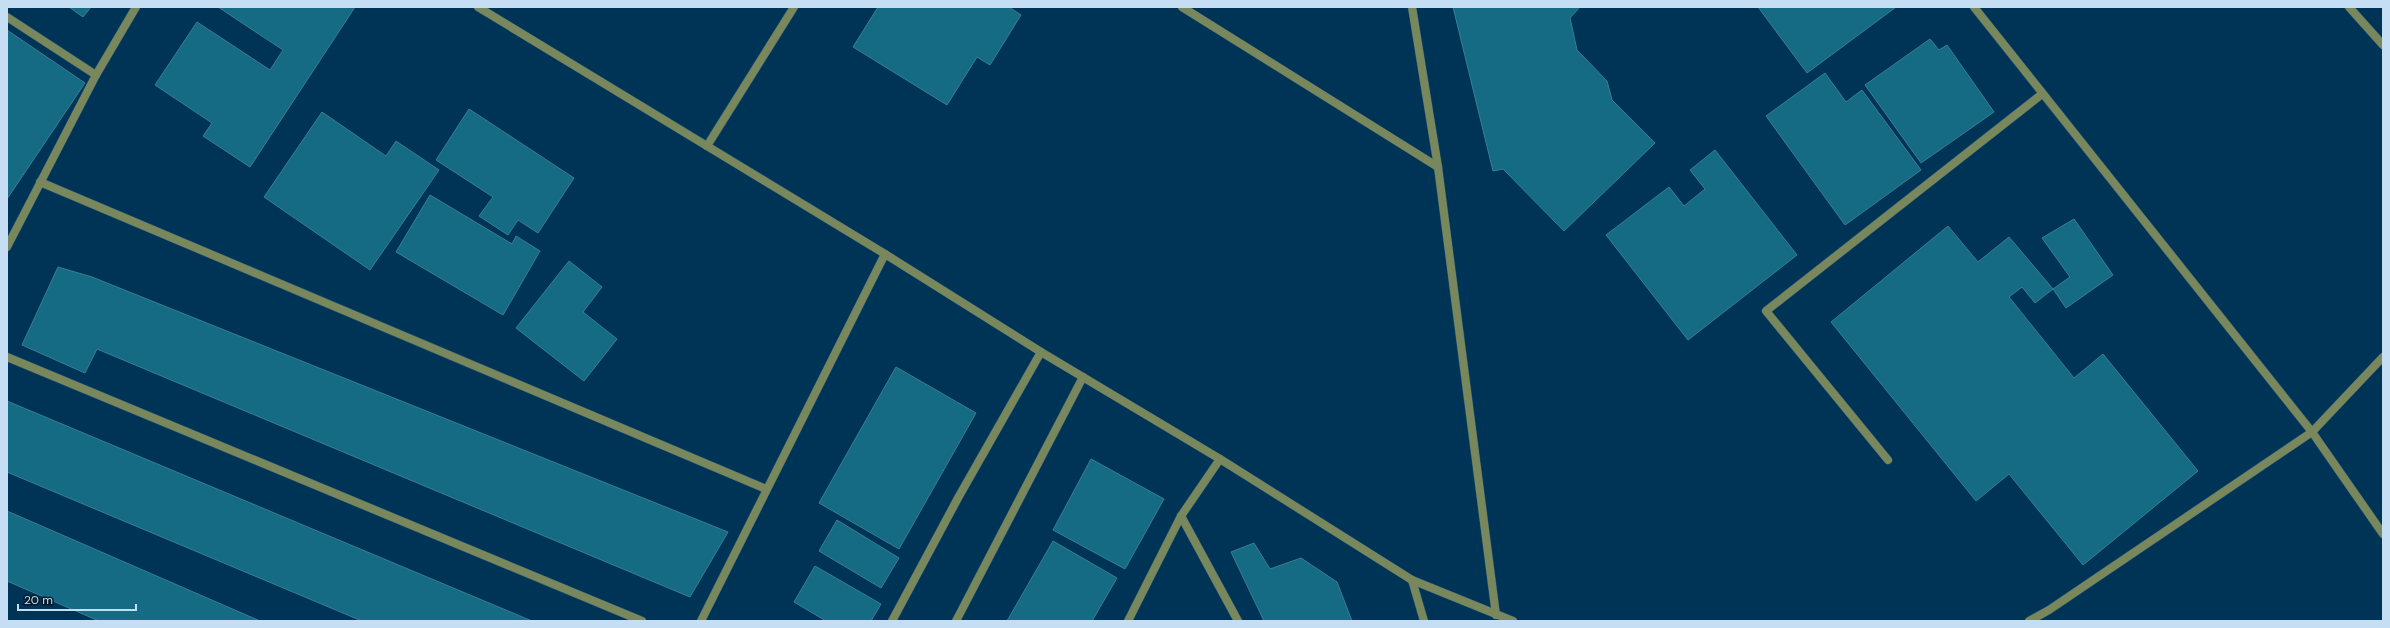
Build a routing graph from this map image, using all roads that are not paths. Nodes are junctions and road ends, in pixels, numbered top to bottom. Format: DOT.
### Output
graph roads {
  1 [pos="136,7"];
  2 [pos="478,7"];
  3 [pos="794,7"];
  4 [pos="1182,7"];
  5 [pos="1412,7"];
  6 [pos="1974,7"];
  7 [pos="2349,7"];
  8 [pos="7,17"];
  9 [pos="2383,45"];
  10 [pos="96,75"];
  11 [pos="2042,94"];
  12 [pos="707,146"];
  13 [pos="1438,167"];
  14 [pos="40,182"];
  15 [pos="7,247"];
  16 [pos="885,254"];
  17 [pos="1041,352"];
  18 [pos="7,357"];
  19 [pos="2383,357"];
  20 [pos="1084,377"];
  21 [pos="2312,432"];
  22 [pos="1220,459"];
  23 [pos="1888,460"];
  24 [pos="766,489"];
  25 [pos="1181,516"];
  26 [pos="2383,534"];
  27 [pos="1412,580"];
  28 [pos="1496,615"];
  29 [pos="642,621"];
  30 [pos="701,621"];
  31 [pos="892,621"];
  32 [pos="956,621"];
  33 [pos="1128,621"];
  34 [pos="1238,621"];
  35 [pos="1424,621"];
  36 [pos="1513,621"];
  37 [pos="2029,621"];
  1 -- 10 [label="street"];
  2 -- 12 [label="street"];
  3 -- 12 [label="street"];
  4 -- 13 [label="street"];
  5 -- 13 [label="street"];
  6 -- 11 [label="street"];
  7 -- 9 [label="street"];
  8 -- 10 [label="street"];
  10 -- 14 [label="street"];
  11 -- 21 [label="street"];
  11 -- 23 [label="street"];
  12 -- 16 [label="street"];
  13 -- 28 [label="street"];
  14 -- 15 [label="street"];
  14 -- 24 [label="street"];
  16 -- 17 [label="street"];
  16 -- 24 [label="street"];
  17 -- 20 [label="street"];
  17 -- 31 [label="street"];
  18 -- 29 [label="street"];
  19 -- 21 [label="street"];
  20 -- 22 [label="street"];
  20 -- 32 [label="street"];
  21 -- 26 [label="street"];
  21 -- 37 [label="street"];
  22 -- 25 [label="street"];
  22 -- 27 [label="street"];
  24 -- 30 [label="street"];
  25 -- 33 [label="street"];
  25 -- 34 [label="street"];
  27 -- 28 [label="street"];
  27 -- 35 [label="street"];
  28 -- 36 [label="street"];
}
